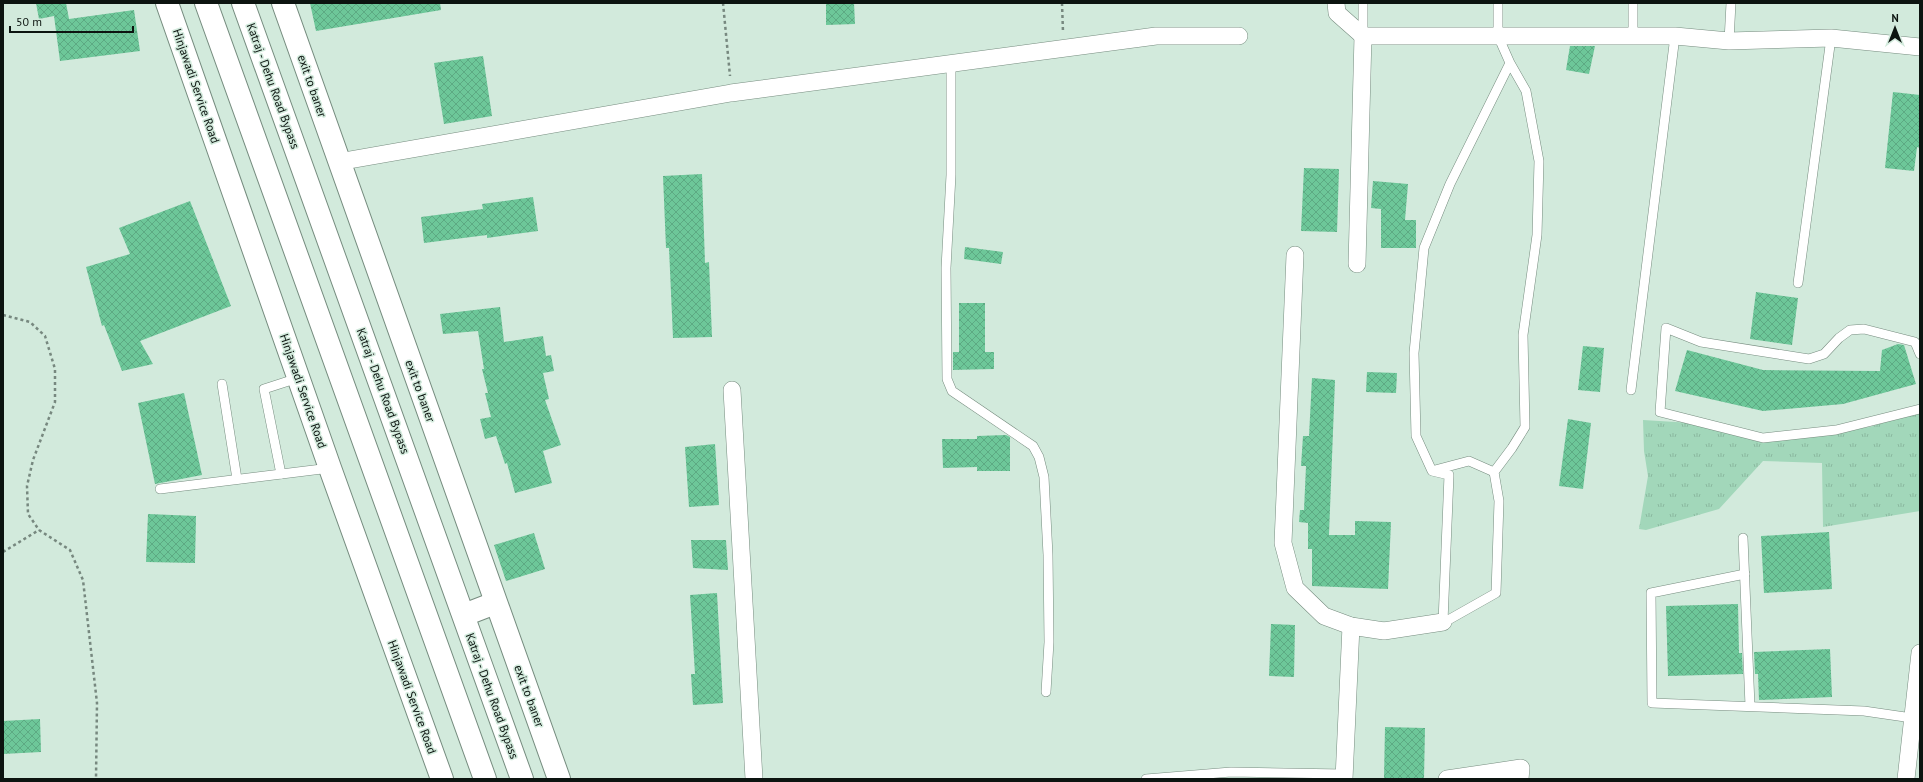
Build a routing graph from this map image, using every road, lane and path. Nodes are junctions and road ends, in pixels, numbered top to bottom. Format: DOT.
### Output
graph roads {
  1 [pos="167,3"];
  2 [pos="206,3"];
  3 [pos="243,3"];
  4 [pos="282,3"];
  5 [pos="723,3"];
  6 [pos="1062,3"];
  7 [pos="1336,3"];
  8 [pos="1363,3"];
  9 [pos="1498,3"];
  10 [pos="1633,3"];
  11 [pos="1731,3"];
  12 [pos="1238,36"];
  13 [pos="1363,36"];
  14 [pos="1498,36"];
  15 [pos="1633,36"];
  16 [pos="1675,36"];
  17 [pos="1831,38"];
  18 [pos="1729,41"];
  19 [pos="1920,47"];
  20 [pos="1063,48"];
  21 [pos="951,62"];
  22 [pos="1510,63"];
  23 [pos="731,93"];
  24 [pos="338,162"];
  25 [pos="1295,255"];
  26 [pos="1357,264"];
  27 [pos="1798,283"];
  28 [pos="3,315"];
  29 [pos="1920,354"];
  30 [pos="298,378"];
  31 [pos="222,384"];
  32 [pos="732,390"];
  33 [pos="1631,390"];
  34 [pos="1920,409"];
  35 [pos="330,468"];
  36 [pos="1432,471"];
  37 [pos="1494,472"];
  38 [pos="281,474"];
  39 [pos="237,479"];
  40 [pos="160,489"];
  41 [pos="39,530"];
  42 [pos="1743,538"];
  43 [pos="3,552"];
  44 [pos="1745,574"];
  45 [pos="496,603"];
  46 [pos="464,615"];
  47 [pos="1443,622"];
  48 [pos="1351,626"];
  49 [pos="1920,653"];
  50 [pos="1046,692"];
  51 [pos="1750,706"];
  52 [pos="1912,718"];
  53 [pos="1231,776"];
  54 [pos="1344,776"];
  55 [pos="96,779"];
  56 [pos="442,779"];
  57 [pos="486,779"];
  58 [pos="522,779"];
  59 [pos="559,779"];
  60 [pos="754,779"];
  61 [pos="1146,779"];
  62 [pos="1447,779"];
  63 [pos="1520,779"];
  64 [pos="1906,779"];
  1 -- 30 [label="main road, Hinjawadi Service Road"];
  2 -- 57 [label="main road"];
  3 -- 46 [label="main road, Katraj - Dehu Road Bypass"];
  4 -- 24 [label="main road, exit to baner"];
  5 -- 23 [label="path"];
  6 -- 20 [label="path"];
  7 -- 13 [label="street"];
  8 -- 13 [label="lane"];
  9 -- 14 [label="lane"];
  10 -- 15 [label="lane"];
  11 -- 18 [label="lane"];
  12 -- 20 [label="street"];
  13 -- 14 [label="street"];
  13 -- 26 [label="street"];
  14 -- 15 [label="street"];
  14 -- 22 [label="lane"];
  15 -- 16 [label="street"];
  16 -- 18 [label="street"];
  16 -- 33 [label="lane"];
  17 -- 18 [label="street"];
  17 -- 19 [label="street"];
  17 -- 27 [label="lane"];
  20 -- 21 [label="street"];
  21 -- 23 [label="street"];
  21 -- 50 [label="lane"];
  22 -- 36 [label="lane"];
  22 -- 37 [label="lane"];
  23 -- 24 [label="street"];
  24 -- 45 [label="main road, exit to baner"];
  25 -- 48 [label="street"];
  28 -- 41 [label="path"];
  29 -- 34 [label="lane"];
  30 -- 35 [label="main road, Hinjawadi Service Road"];
  30 -- 38 [label="lane"];
  31 -- 39 [label="lane"];
  32 -- 60 [label="street"];
  35 -- 38 [label="lane"];
  35 -- 56 [label="main road, Hinjawadi Service Road"];
  36 -- 37 [label="lane"];
  36 -- 47 [label="lane"];
  37 -- 47 [label="lane"];
  38 -- 39 [label="lane"];
  39 -- 40 [label="lane"];
  41 -- 43 [label="path"];
  41 -- 55 [label="path"];
  42 -- 44 [label="lane"];
  44 -- 51 [label="lane"];
  44 -- 51 [label="lane"];
  45 -- 46 [label="main road"];
  45 -- 59 [label="main road, exit to baner"];
  46 -- 58 [label="main road, Katraj - Dehu Road Bypass"];
  47 -- 48 [label="street"];
  48 -- 54 [label="street"];
  49 -- 52 [label="street"];
  51 -- 52 [label="lane"];
  52 -- 64 [label="street"];
  53 -- 54 [label="lane"];
  53 -- 61 [label="lane"];
  62 -- 63 [label="street"];
}
